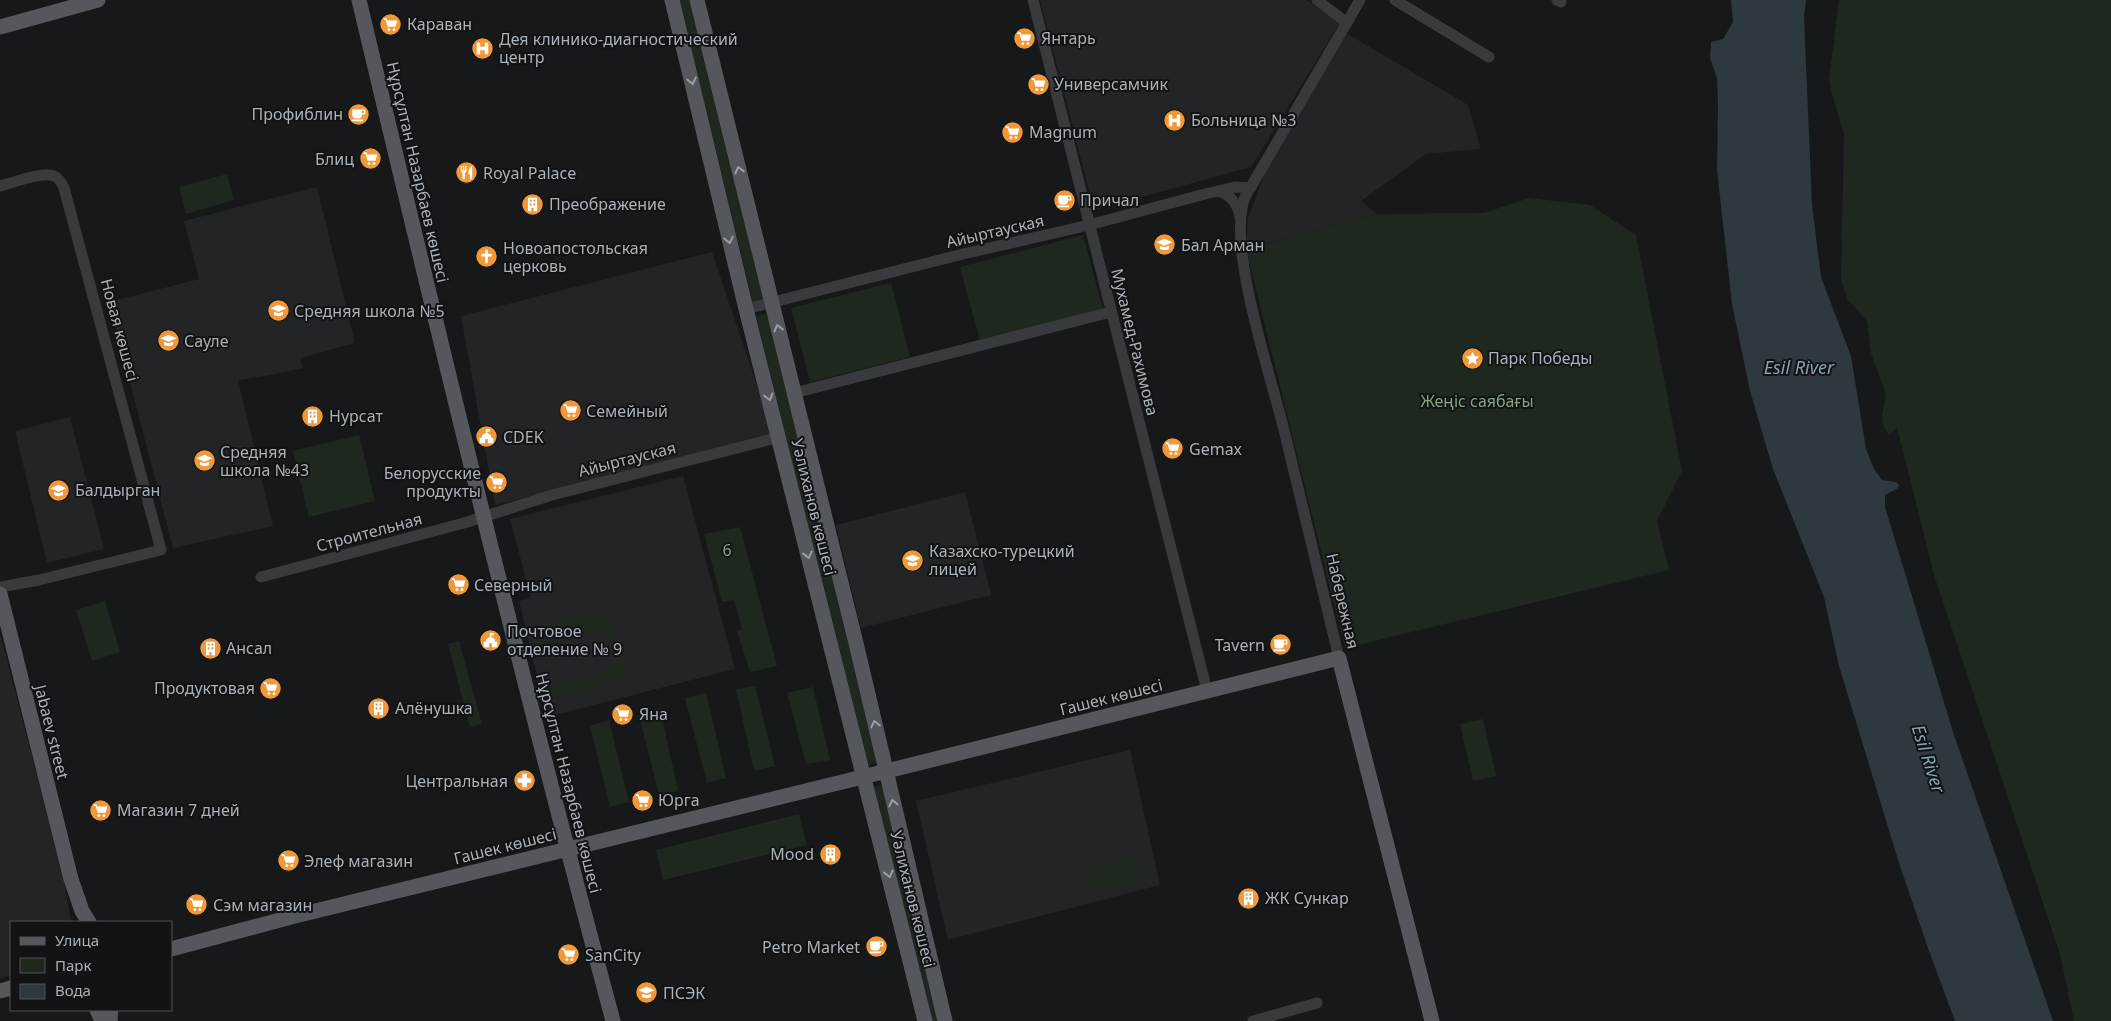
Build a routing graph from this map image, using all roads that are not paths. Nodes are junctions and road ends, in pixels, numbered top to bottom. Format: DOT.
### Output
graph roads {
  1 [pos="98,0"];
  2 [pos="359,0"];
  3 [pos="672,0"];
  4 [pos="697,0"];
  5 [pos="1033,0"];
  6 [pos="1317,0"];
  7 [pos="1360,0"];
  8 [pos="1395,0"];
  9 [pos="1347,23"];
  10 [pos="0,27"];
  11 [pos="1489,57"];
  12 [pos="0,186"];
  13 [pos="1251,188"];
  14 [pos="1218,192"];
  15 [pos="1240,217"];
  16 [pos="1089,226"];
  17 [pos="772,303"];
  18 [pos="746,309"];
  19 [pos="1111,312"];
  20 [pos="794,394"];
  21 [pos="780,437"];
  22 [pos="820,497"];
  23 [pos="795,503"];
  24 [pos="484,516"];
  25 [pos="261,577"];
  26 [pos="0,588"];
  27 [pos="0,594"];
  28 [pos="1338,658"];
  29 [pos="1206,692"];
  30 [pos="888,771"];
  31 [pos="863,777"];
  32 [pos="567,849"];
  33 [pos="71,879"];
  34 [pos="77,921"];
  35 [pos="88,921"];
  36 [pos="192,942"];
  37 [pos="172,944"];
  38 [pos="172,949"];
  39 [pos="1317,1003"];
  40 [pos="613,1021"];
  41 [pos="925,1021"];
  42 [pos="945,1021"];
  43 [pos="1253,1021"];
  44 [pos="1432,1021"];
  1 -- 10 [label="main road"];
  2 -- 24 [label="main road, Нұрсұлтан Назарбаев көшесі"];
  3 -- 18 [label="main road, Уәлиханов көшесі, one-way"];
  17 -- 4 [label="main road, Уәлиханов көшесі, one-way"];
  5 -- 16 [label="street, Мухамед-Рахимова"];
  6 -- 9 [label="street"];
  7 -- 9 [label="street, Набережная"];
  8 -- 11 [label="street"];
  9 -- 13 [label="street, Набережная"];
  12 -- 26 [label="street, Новая көшесі"];
  13 -- 14 [label="street, Айыртауская"];
  13 -- 15 [label="street, Набережная"];
  14 -- 15 [label="street"];
  14 -- 16 [label="street, Айыртауская"];
  15 -- 28 [label="street, Набережная"];
  16 -- 17 [label="street, Айыртауская"];
  16 -- 19 [label="street, Мухамед-Рахимова"];
  17 -- 18 [label="street, Айыртауская"];
  20 -- 17 [label="main road, Уәлиханов көшесі, one-way"];
  18 -- 21 [label="main road, Уәлиханов көшесі, one-way"];
  19 -- 20 [label="street"];
  19 -- 29 [label="street, Мухамед-Рахимова"];
  20 -- 22 [label="main road, Уәлиханов көшесі"];
  21 -- 23 [label="main road, Уәлиханов көшесі"];
  21 -- 24 [label="street, Айыртауская"];
  22 -- 23 [label="main road"];
  30 -- 22 [label="main road, Уәлиханов көшесі, one-way"];
  23 -- 31 [label="main road, Уәлиханов көшесі, one-way"];
  24 -- 25 [label="street, Строительная"];
  24 -- 32 [label="main road, Нұрсұлтан Назарбаев көшесі"];
  27 -- 33 [label="main road, Jabaev street"];
  28 -- 29 [label="main road, Гашек көшесі"];
  28 -- 44 [label="main road, Набережная"];
  29 -- 30 [label="main road, Гашек көшесі"];
  30 -- 31 [label="main road, Гашек көшесі"];
  42 -- 30 [label="main road, Уәлиханов көшесі, one-way"];
  31 -- 32 [label="main road, Гашек көшесі"];
  31 -- 41 [label="main road, Уәлиханов көшесі, one-way"];
  32 -- 36 [label="main road, Гашек көшесі"];
  32 -- 40 [label="main road, Нұрсұлтан Назарбаев көшесі"];
  33 -- 34 [label="main road"];
  33 -- 35 [label="main road"];
  36 -- 37 [label="main road, Гашек көшесі"];
  36 -- 38 [label="main road, Гашек көшесі"];
  39 -- 43 [label="street"];
}
